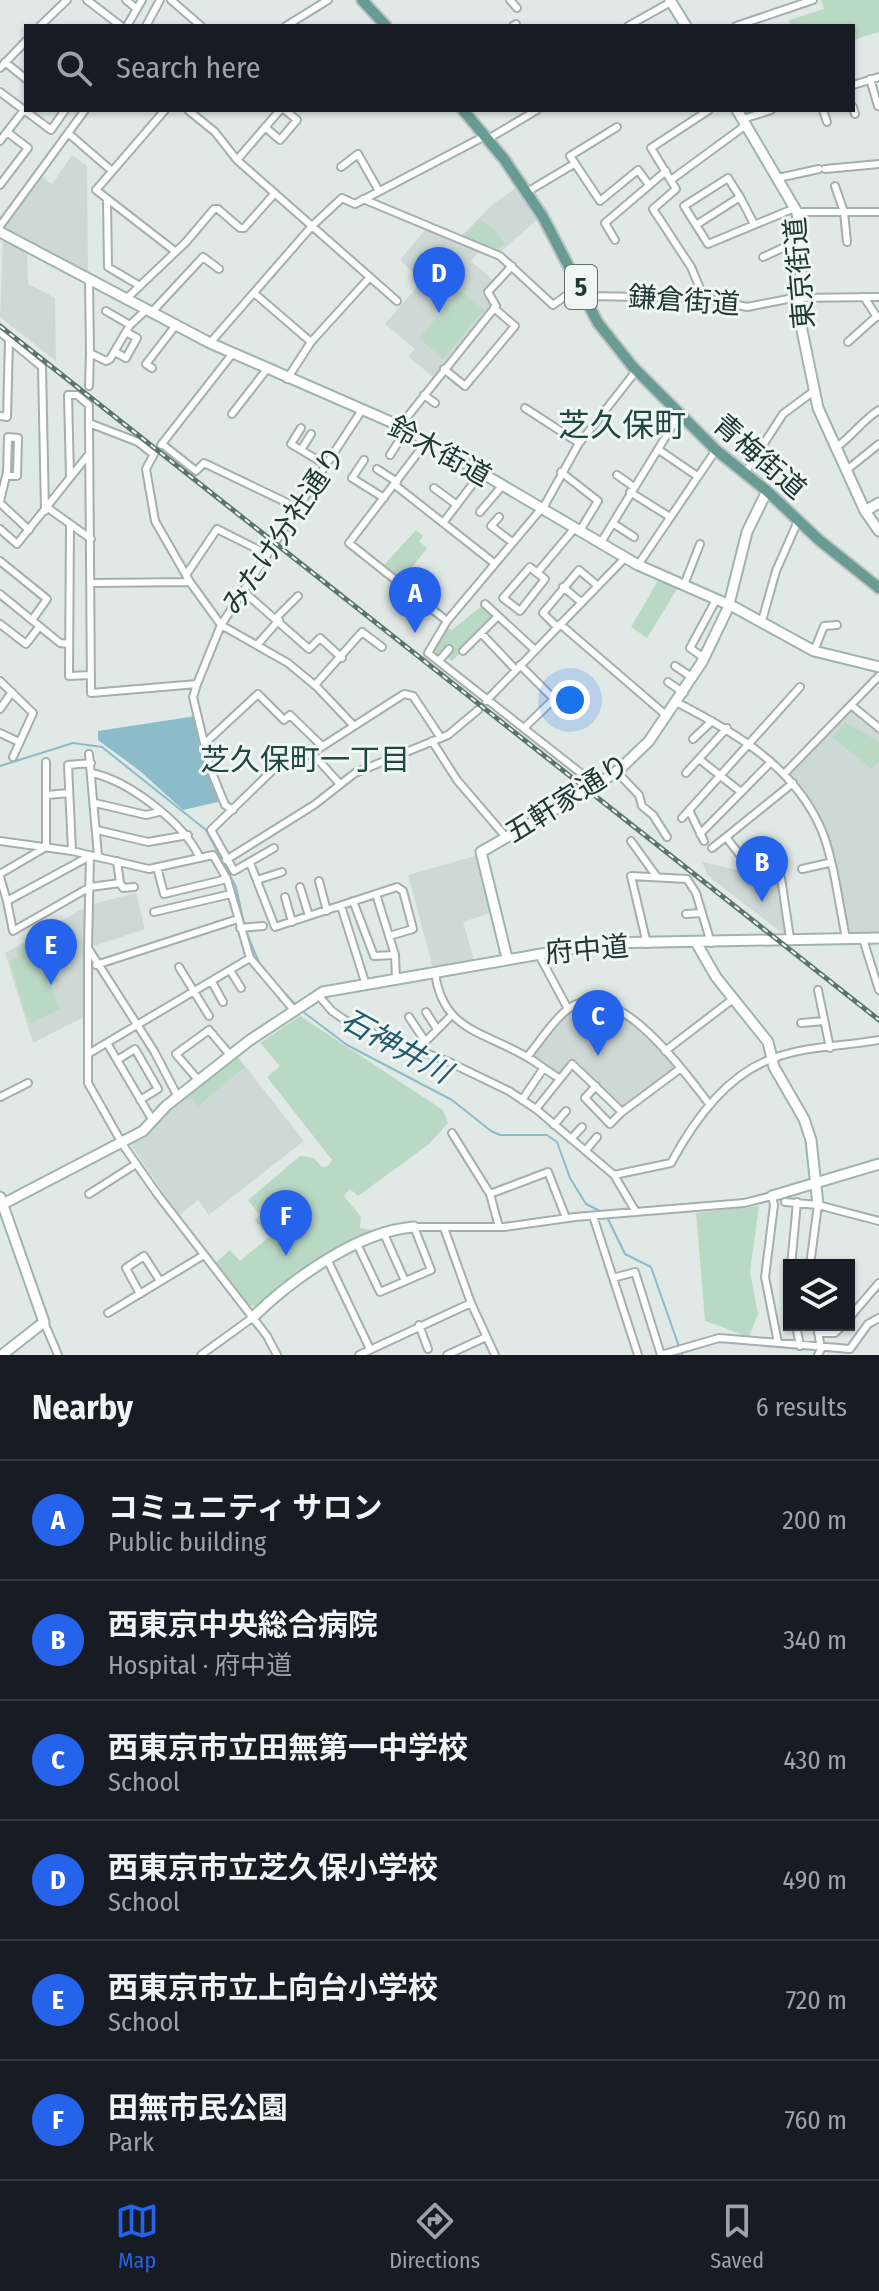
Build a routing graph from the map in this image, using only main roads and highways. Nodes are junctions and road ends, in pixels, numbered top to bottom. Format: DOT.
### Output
graph roads {
  1 [pos="362,0"];
  2 [pos="383,24"];
  3 [pos="465,112"];
  4 [pos="879,588"];
  1 -- 2 [label="main road"];
  3 -- 4 [label="main road, 青梅街道 / 5"];
}
